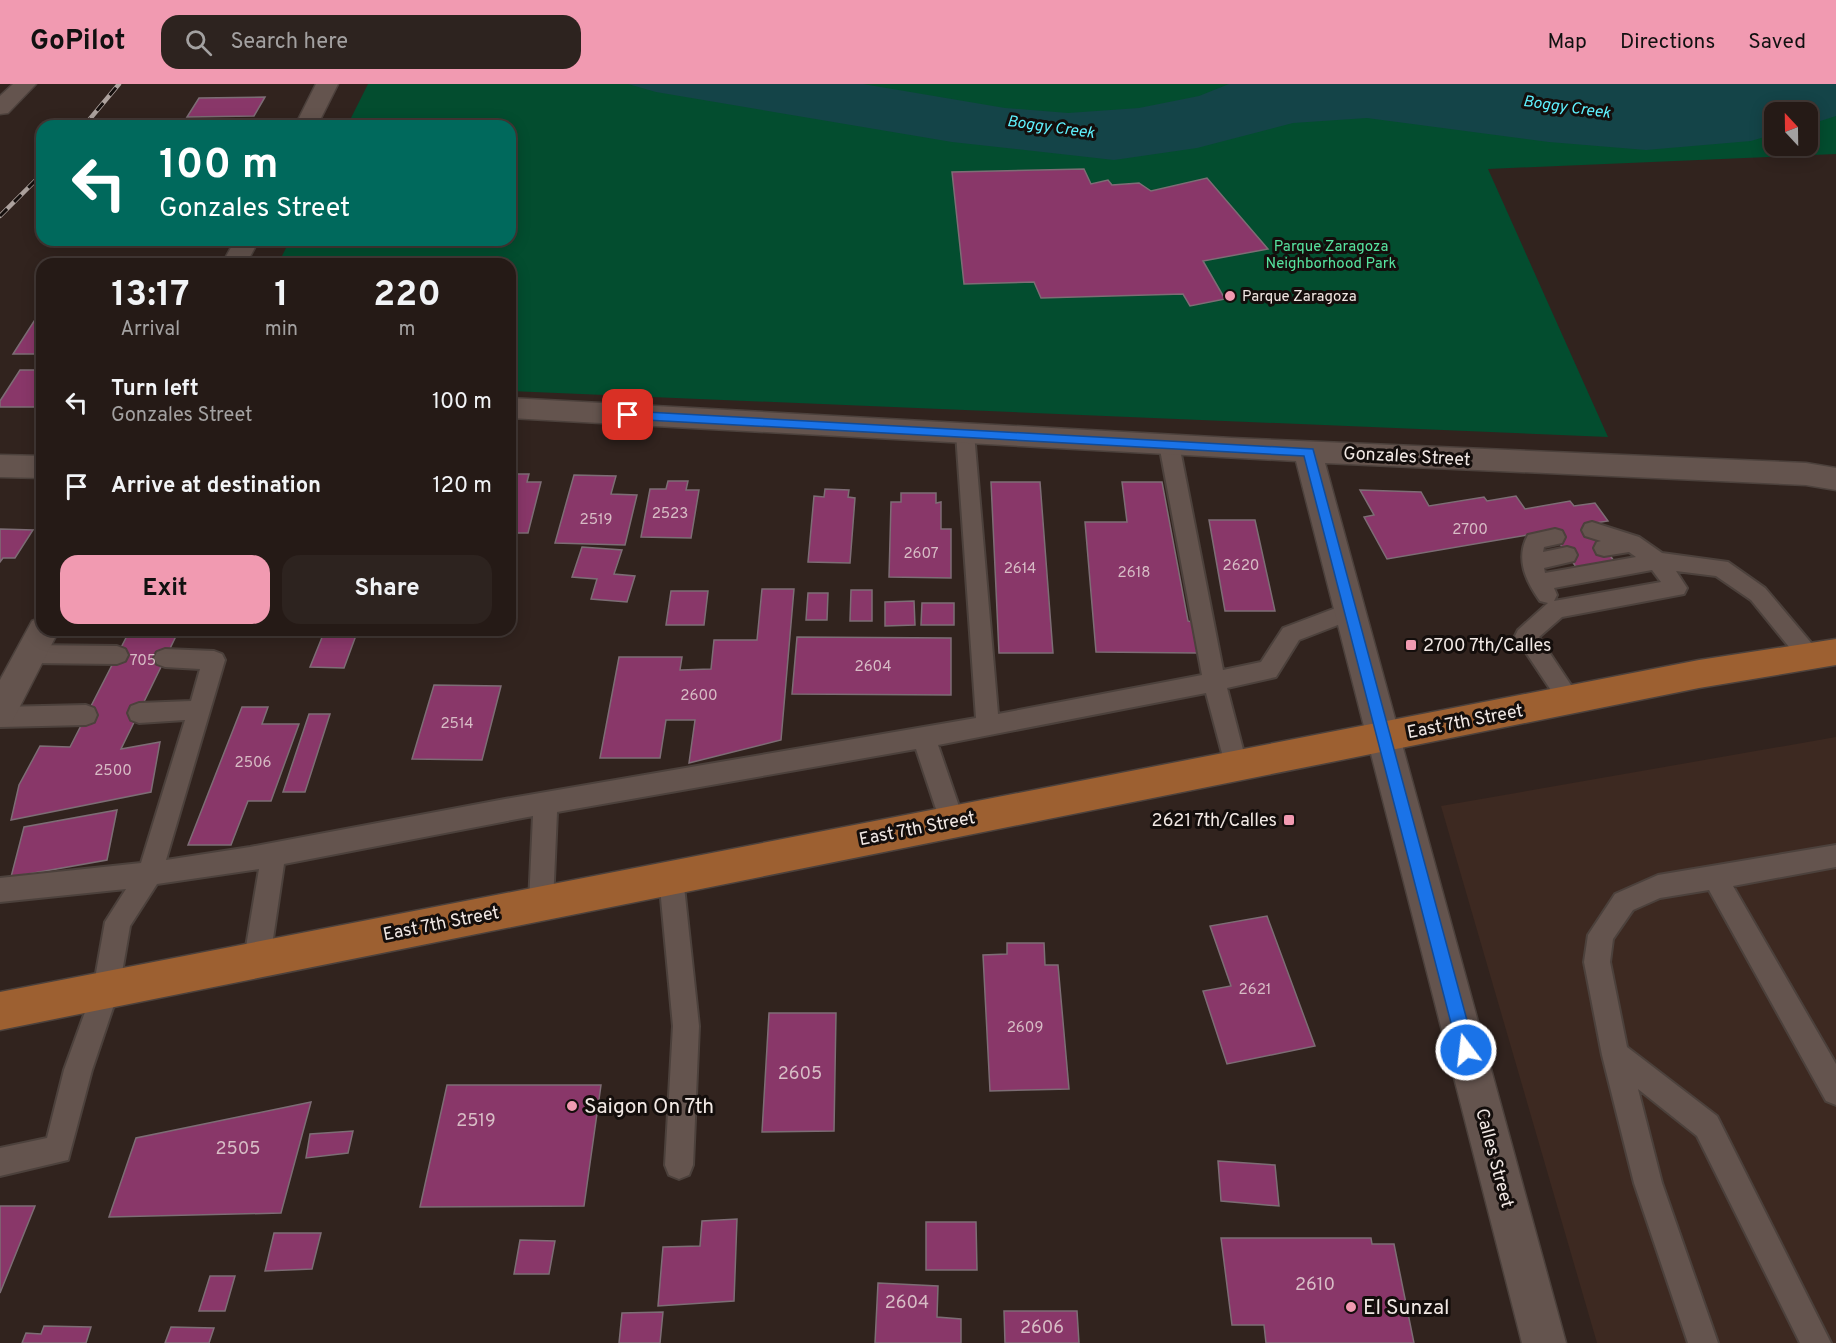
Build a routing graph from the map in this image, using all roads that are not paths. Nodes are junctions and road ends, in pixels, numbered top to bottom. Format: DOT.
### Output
graph roads {
  1 [pos="25,84"];
  2 [pos="327,84"];
  3 [pos="0,108"];
  4 [pos="309,120"];
  5 [pos="516,408"];
  6 [pos="965,433"];
  7 [pos="1169,444"];
  8 [pos="1308,452"];
  9 [pos="0,466"];
  10 [pos="36,467"];
  11 [pos="1836,479"];
  12 [pos="1592,530"];
  13 [pos="1555,537"];
  14 [pos="1632,543"];
  15 [pos="1604,548"];
  16 [pos="1567,555"];
  17 [pos="1657,561"];
  18 [pos="1531,563"];
  19 [pos="1539,583"];
  20 [pos="1556,609"];
  21 [pos="1349,612"];
  22 [pos="36,642"];
  23 [pos="117,655"];
  24 [pos="1823,655"];
  25 [pos="165,658"];
  26 [pos="1214,682"];
  27 [pos="1570,700"];
  28 [pos="198,711"];
  29 [pos="0,712"];
  30 [pos="139,713"];
  31 [pos="86,715"];
  32 [pos="0,717"];
  33 [pos="988,725"];
  34 [pos="924,737"];
  35 [pos="1384,737"];
  36 [pos="1235,765"];
  37 [pos="545,803"];
  38 [pos="952,821"];
  39 [pos="273,854"];
  40 [pos="1834,861"];
  41 [pos="150,874"];
  42 [pos="671,877"];
  43 [pos="1715,877"];
  44 [pos="0,890"];
  45 [pos="541,903"];
  46 [pos="256,959"];
  47 [pos="106,990"];
  48 [pos="0,1011"];
  49 [pos="1615,1055"];
  50 [pos="1836,1091"];
  51 [pos="0,1162"];
  52 [pos="679,1165"];
  53 [pos="1544,1343"];
  54 [pos="1703,1343"];
  55 [pos="1816,1343"];
  1 -- 3 [label="street"];
  2 -- 4 [label="street"];
  5 -- 6 [label="street, Gonzales Street"];
  6 -- 7 [label="street, Gonzales Street"];
  6 -- 33 [label="lane"];
  7 -- 8 [label="street, Gonzales Street"];
  7 -- 26 [label="lane"];
  8 -- 11 [label="street, Gonzales Street"];
  8 -- 21 [label="street, Calles Street"];
  9 -- 10 [label="street"];
  12 -- 14 [label="lane"];
  13 -- 18 [label="lane"];
  14 -- 15 [label="lane"];
  14 -- 17 [label="lane"];
  16 -- 18 [label="lane"];
  17 -- 19 [label="lane"];
  17 -- 20 [label="lane"];
  17 -- 24 [label="lane"];
  18 -- 19 [label="lane"];
  19 -- 20 [label="lane"];
  20 -- 27 [label="lane"];
  21 -- 26 [label="lane"];
  21 -- 35 [label="street, Calles Street"];
  22 -- 23 [label="lane"];
  22 -- 29 [label="street"];
  24 -- 27 [label="main road, East 7th Street"];
  25 -- 28 [label="lane"];
  26 -- 33 [label="lane"];
  26 -- 36 [label="lane"];
  27 -- 35 [label="main road, East 7th Street"];
  28 -- 30 [label="lane"];
  28 -- 41 [label="lane"];
  31 -- 32 [label="lane"];
  33 -- 34 [label="lane"];
  34 -- 37 [label="lane"];
  34 -- 38 [label="lane"];
  35 -- 36 [label="main road, East 7th Street"];
  35 -- 53 [label="street, Calles Street"];
  36 -- 38 [label="main road, East 7th Street"];
  37 -- 39 [label="lane"];
  37 -- 45 [label="lane"];
  38 -- 42 [label="main road, East 7th Street"];
  39 -- 41 [label="lane"];
  39 -- 46 [label="lane"];
  40 -- 43 [label="lane"];
  41 -- 44 [label="lane"];
  41 -- 47 [label="lane"];
  42 -- 45 [label="main road, East 7th Street"];
  42 -- 52 [label="lane"];
  43 -- 49 [label="lane"];
  43 -- 50 [label="lane"];
  45 -- 46 [label="main road, East 7th Street"];
  46 -- 47 [label="main road, East 7th Street"];
  47 -- 48 [label="main road, East 7th Street"];
  47 -- 51 [label="lane"];
  49 -- 54 [label="lane"];
  49 -- 55 [label="lane"];
}
